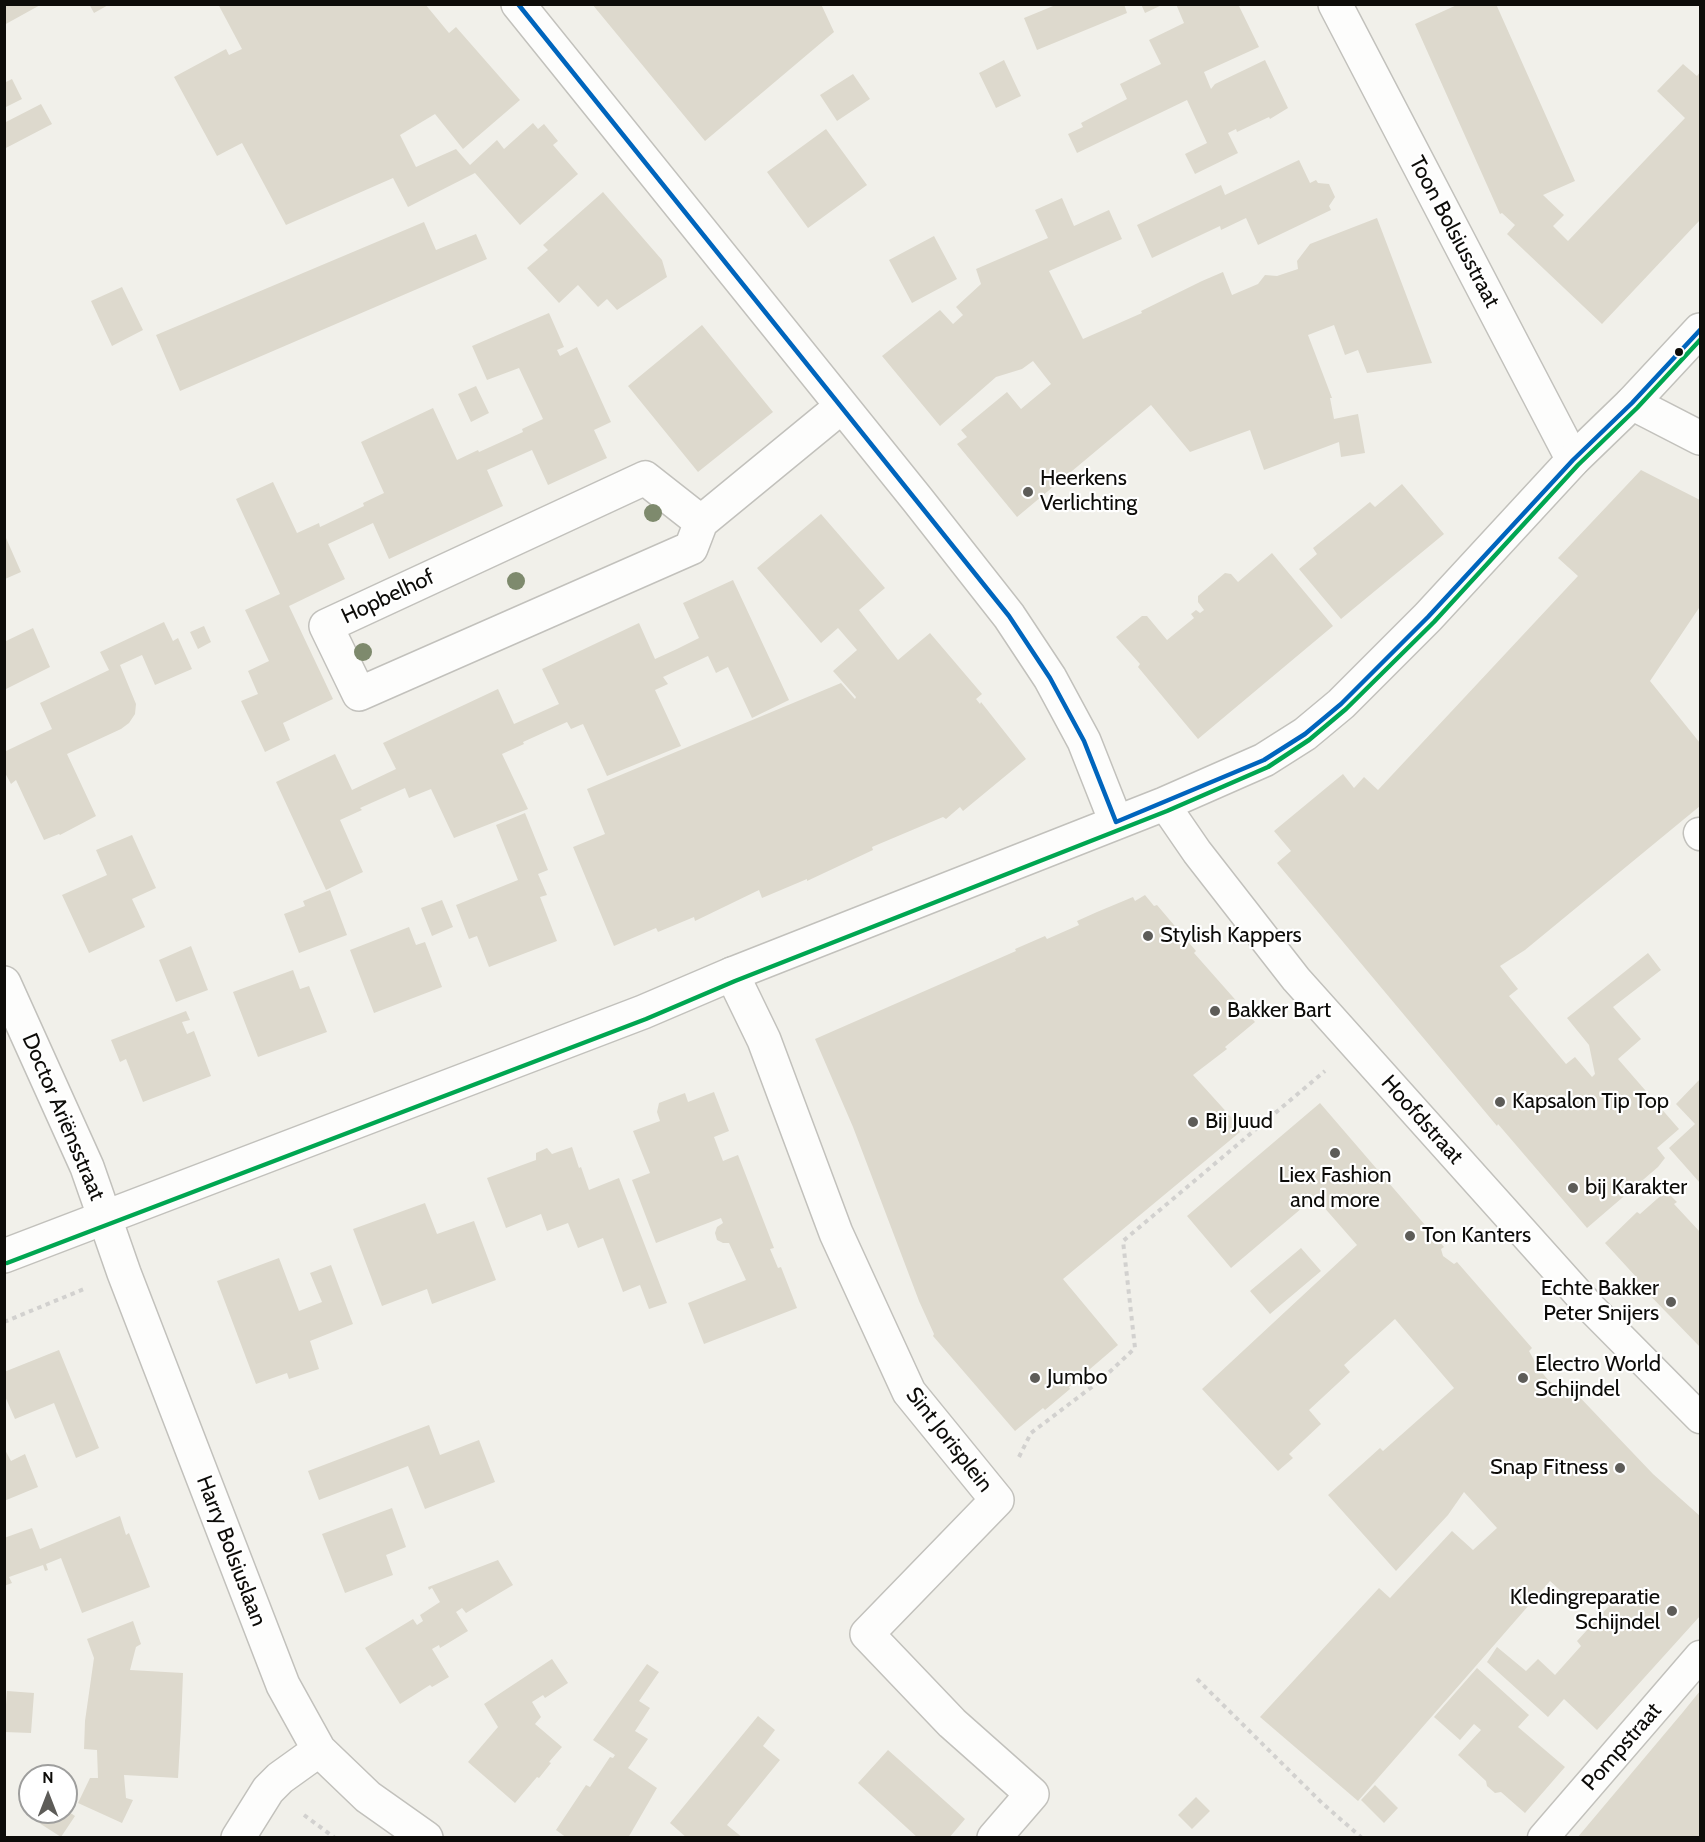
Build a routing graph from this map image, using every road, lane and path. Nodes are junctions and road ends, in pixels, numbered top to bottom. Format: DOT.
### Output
graph roads {
  1 [pos="518,4"];
  2 [pos="1335,4"];
  3 [pos="1701,330"];
  4 [pos="1632,403"];
  5 [pos="841,406"];
  6 [pos="1701,438"];
  7 [pos="1573,460"];
  8 [pos="701,522"];
  9 [pos="1164,804"];
  10 [pos="1116,822"];
  11 [pos="732,974"];
  12 [pos="4,983"];
  13 [pos="1355,1046"];
  14 [pos="105,1218"];
  15 [pos="4,1257"];
  16 [pos="93,1285"];
  17 [pos="4,1322"];
  18 [pos="1701,1418"];
  19 [pos="997,1500"];
  20 [pos="1701,1656"];
  21 [pos="1197,1679"];
  22 [pos="319,1750"];
  23 [pos="238,1838"];
  24 [pos="426,1838"];
  25 [pos="994,1838"];
  26 [pos="1362,1838"];
  27 [pos="1543,1838"];
  1 -- 5 [label="street"];
  2 -- 7 [label="street, Toon Bolsiusstraat"];
  3 -- 4 [label="street"];
  4 -- 6 [label="street"];
  4 -- 7 [label="street"];
  5 -- 8 [label="street, Hopbelhof"];
  5 -- 10 [label="street"];
  7 -- 9 [label="street"];
  8 -- 8 [label="street, Hopbelhof"];
  9 -- 10 [label="street"];
  9 -- 13 [label="street, Hoofdstraat"];
  10 -- 11 [label="street"];
  11 -- 14 [label="street"];
  11 -- 19 [label="street, Sint Jorisplein"];
  12 -- 14 [label="street, Doctor Ariënsstraat"];
  13 -- 18 [label="street, Hoofdstraat"];
  13 -- 19 [label="path"];
  14 -- 15 [label="street"];
  14 -- 22 [label="street, Harry Bolsiuslaan"];
  16 -- 17 [label="path"];
  19 -- 25 [label="street, Sint Jorisplein"];
  20 -- 27 [label="street, Pompstraat"];
  21 -- 26 [label="path"];
  22 -- 23 [label="street"];
  22 -- 24 [label="street, Harry Bolsiuslaan"];
}
